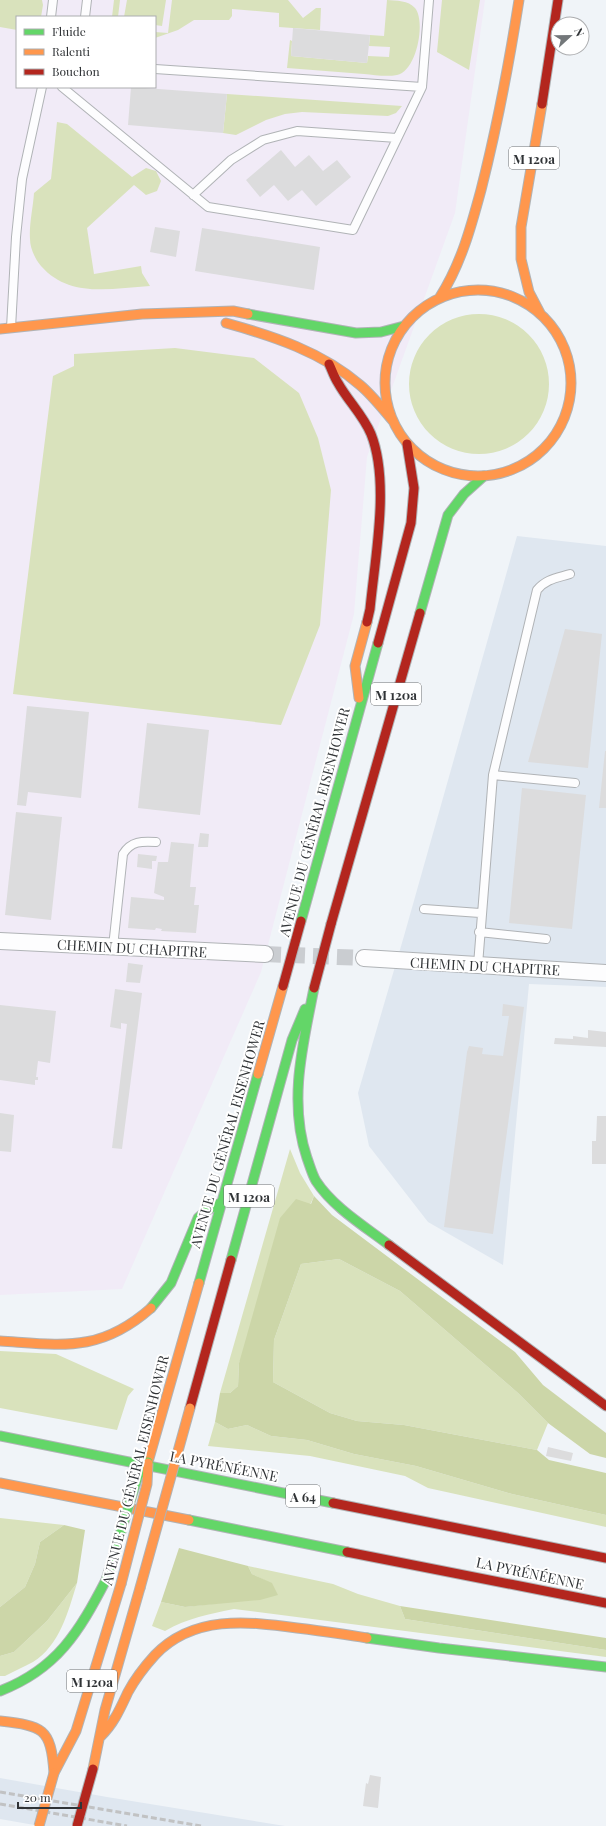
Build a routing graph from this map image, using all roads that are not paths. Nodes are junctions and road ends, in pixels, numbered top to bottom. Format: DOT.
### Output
graph roads {
  1 [pos="53,0"];
  2 [pos="87,0"];
  3 [pos="429,0"];
  4 [pos="519,0"];
  5 [pos="558,0"];
  6 [pos="51,16"];
  7 [pos="85,16"];
  8 [pos="156,69"];
  9 [pos="42,88"];
  10 [pos="63,88"];
  11 [pos="422,88"];
  12 [pos="397,138"];
  13 [pos="193,195"];
  14 [pos="440,297"];
  15 [pos="192,313"];
  16 [pos="540,313"];
  17 [pos="404,326"];
  18 [pos="11,328"];
  19 [pos="0,330"];
  20 [pos="329,364"];
  21 [pos="393,421"];
  22 [pos="407,444"];
  23 [pos="484,476"];
  24 [pos="570,574"];
  25 [pos="360,709"];
  26 [pos="493,775"];
  27 [pos="576,783"];
  28 [pos="156,842"];
  29 [pos="424,909"];
  30 [pos="480,913"];
  31 [pos="479,932"];
  32 [pos="546,939"];
  33 [pos="0,942"];
  34 [pos="113,947"];
  35 [pos="265,954"];
  36 [pos="364,958"];
  37 [pos="478,965"];
  38 [pos="606,973"];
  39 [pos="314,988"];
  40 [pos="222,1202"];
  41 [pos="0,1341"];
  42 [pos="606,1406"];
  43 [pos="0,1436"];
  44 [pos="148,1462"];
  45 [pos="0,1483"];
  46 [pos="606,1558"];
  47 [pos="606,1603"];
  48 [pos="606,1667"];
  49 [pos="0,1691"];
  50 [pos="0,1721"];
  51 [pos="101,1736"];
  52 [pos="54,1773"];
  53 [pos="39,1826"];
  54 [pos="77,1826"];
  1 -- 6 [label="lane"];
  2 -- 7 [label="lane"];
  3 -- 11 [label="lane"];
  4 -- 14 [label="main road, M 120a"];
  5 -- 16 [label="main road, M 120a"];
  8 -- 11 [label="lane"];
  9 -- 18 [label="lane"];
  10 -- 13 [label="lane"];
  11 -- 12 [label="lane"];
  12 -- 13 [label="lane"];
  12 -- 13 [label="lane"];
  14 -- 16 [label="main road"];
  14 -- 17 [label="main road"];
  15 -- 17 [label="main road"];
  15 -- 18 [label="main road"];
  15 -- 20 [label="main road"];
  16 -- 23 [label="main road"];
  17 -- 21 [label="main road"];
  18 -- 19 [label="main road"];
  20 -- 21 [label="main road"];
  20 -- 25 [label="main road"];
  21 -- 22 [label="main road"];
  22 -- 23 [label="main road"];
  22 -- 25 [label="main road, AVENUE DU GÉNÉRAL EISENHOWER / M 120a"];
  23 -- 39 [label="main road, M 120a, bridge"];
  24 -- 26 [label="lane"];
  25 -- 40 [label="main road, AVENUE DU GÉNÉRAL EISENHOWER / M 120a, bridge"];
  26 -- 27 [label="lane"];
  26 -- 30 [label="lane"];
  28 -- 34 [label="lane"];
  29 -- 30 [label="lane"];
  30 -- 31 [label="lane"];
  31 -- 32 [label="lane"];
  31 -- 37 [label="lane"];
  33 -- 34 [label="street, CHEMIN DU CHAPITRE"];
  34 -- 35 [label="street, CHEMIN DU CHAPITRE"];
  36 -- 37 [label="street, CHEMIN DU CHAPITRE"];
  37 -- 38 [label="street, CHEMIN DU CHAPITRE"];
  39 -- 42 [label="main road"];
  39 -- 51 [label="main road, M 120a, bridge"];
  40 -- 41 [label="main road"];
  40 -- 44 [label="main road, AVENUE DU GÉNÉRAL EISENHOWER / M 120a"];
  43 -- 46 [label="main road, LA PYRÉNÉENNE / A 64"];
  44 -- 49 [label="main road, bridge"];
  44 -- 52 [label="main road, AVENUE DU GÉNÉRAL EISENHOWER / M 120a, bridge"];
  45 -- 47 [label="main road, LA PYRÉNÉENNE"];
  48 -- 51 [label="main road"];
  50 -- 52 [label="main road"];
  51 -- 54 [label="main road, M 120a, bridge"];
  52 -- 53 [label="main road, AVENUE DU GÉNÉRAL EISENHOWER / M 120a, bridge"];
}
